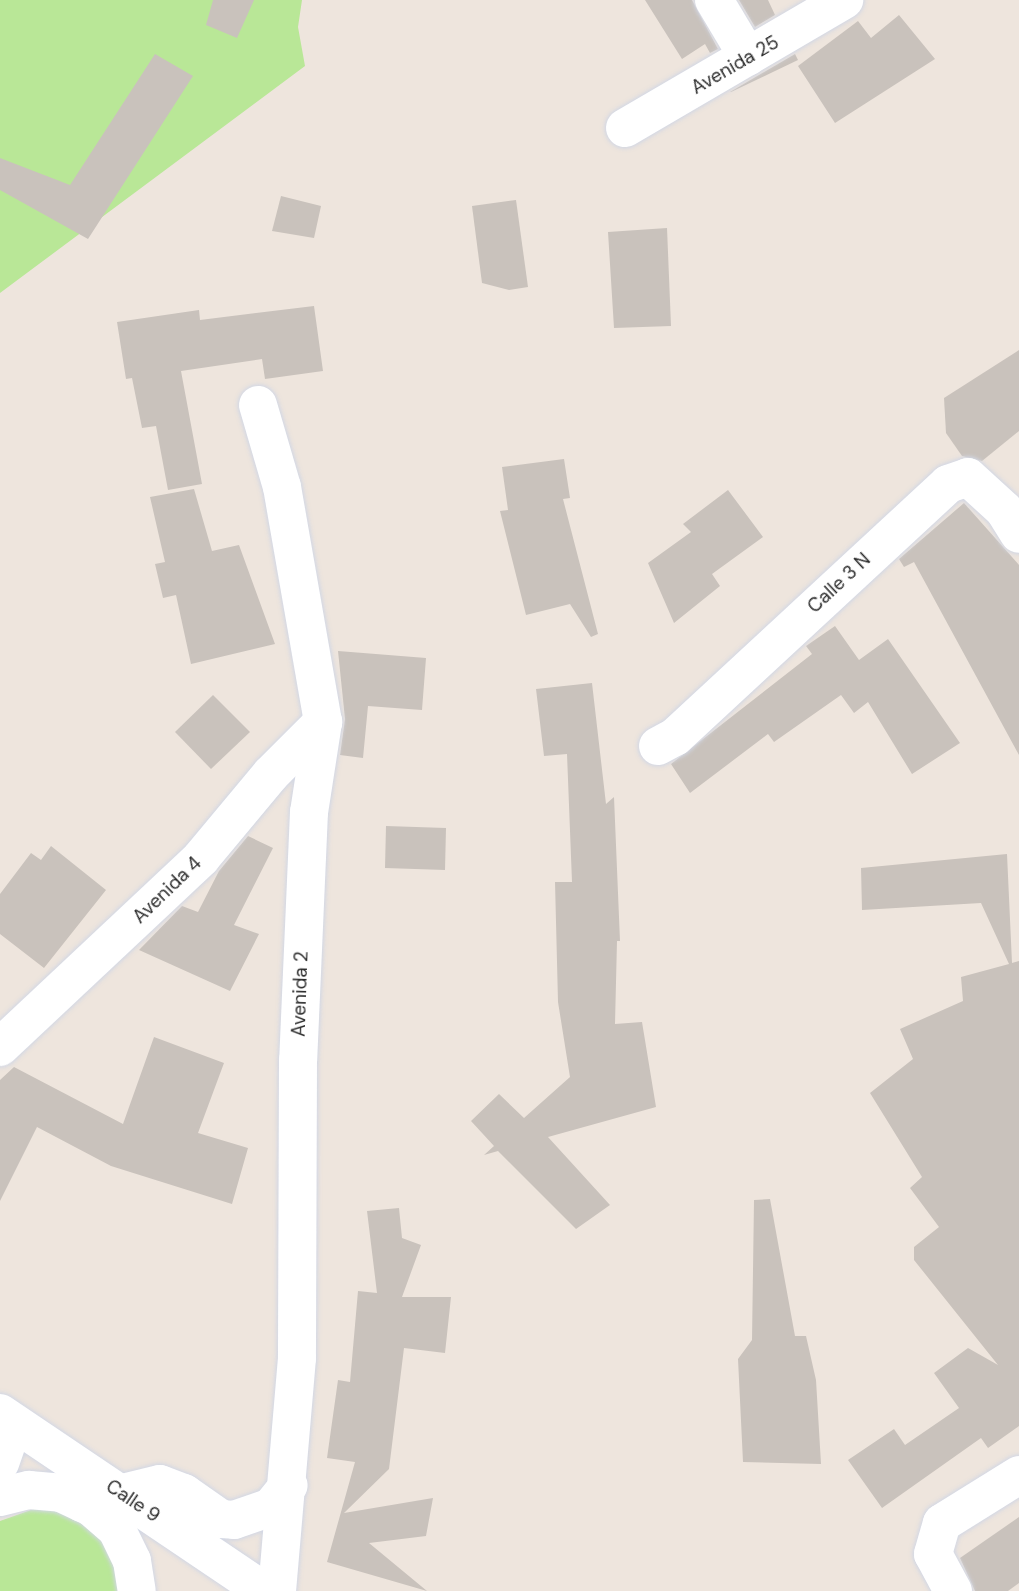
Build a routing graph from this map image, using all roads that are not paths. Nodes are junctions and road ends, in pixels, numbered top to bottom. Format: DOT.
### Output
graph roads {
  1 [pos="713,0"];
  2 [pos="844,0"];
  3 [pos="748,57"];
  4 [pos="625,128"];
  5 [pos="258,405"];
  6 [pos="1019,534"];
  7 [pos="323,722"];
  8 [pos="658,746"];
  9 [pos="0,1047"];
  10 [pos="0,1413"];
  11 [pos="0,1424"];
  12 [pos="0,1463"];
  13 [pos="1019,1475"];
  14 [pos="289,1485"];
  15 [pos="123,1494"];
  16 [pos="0,1497"];
  17 [pos="82,1503"];
  18 [pos="134,1576"];
  19 [pos="264,1591"];
  20 [pos="277,1591"];
  21 [pos="953,1591"];
  1 -- 3 [label="street"];
  2 -- 3 [label="street, Avenida 25"];
  3 -- 4 [label="street, Avenida 25"];
  5 -- 7 [label="street, Avenida 2"];
  6 -- 8 [label="street, Calle 3 N"];
  7 -- 9 [label="street, Avenida 4"];
  7 -- 14 [label="street, Avenida 2"];
  10 -- 15 [label="street, Calle 9"];
  11 -- 12 [label="street"];
  13 -- 21 [label="street"];
  14 -- 15 [label="street"];
  14 -- 20 [label="street, Avenida 2"];
  15 -- 17 [label="street"];
  15 -- 18 [label="street"];
  15 -- 19 [label="street, Calle 9"];
  16 -- 17 [label="street"];
  17 -- 18 [label="street"];
}
